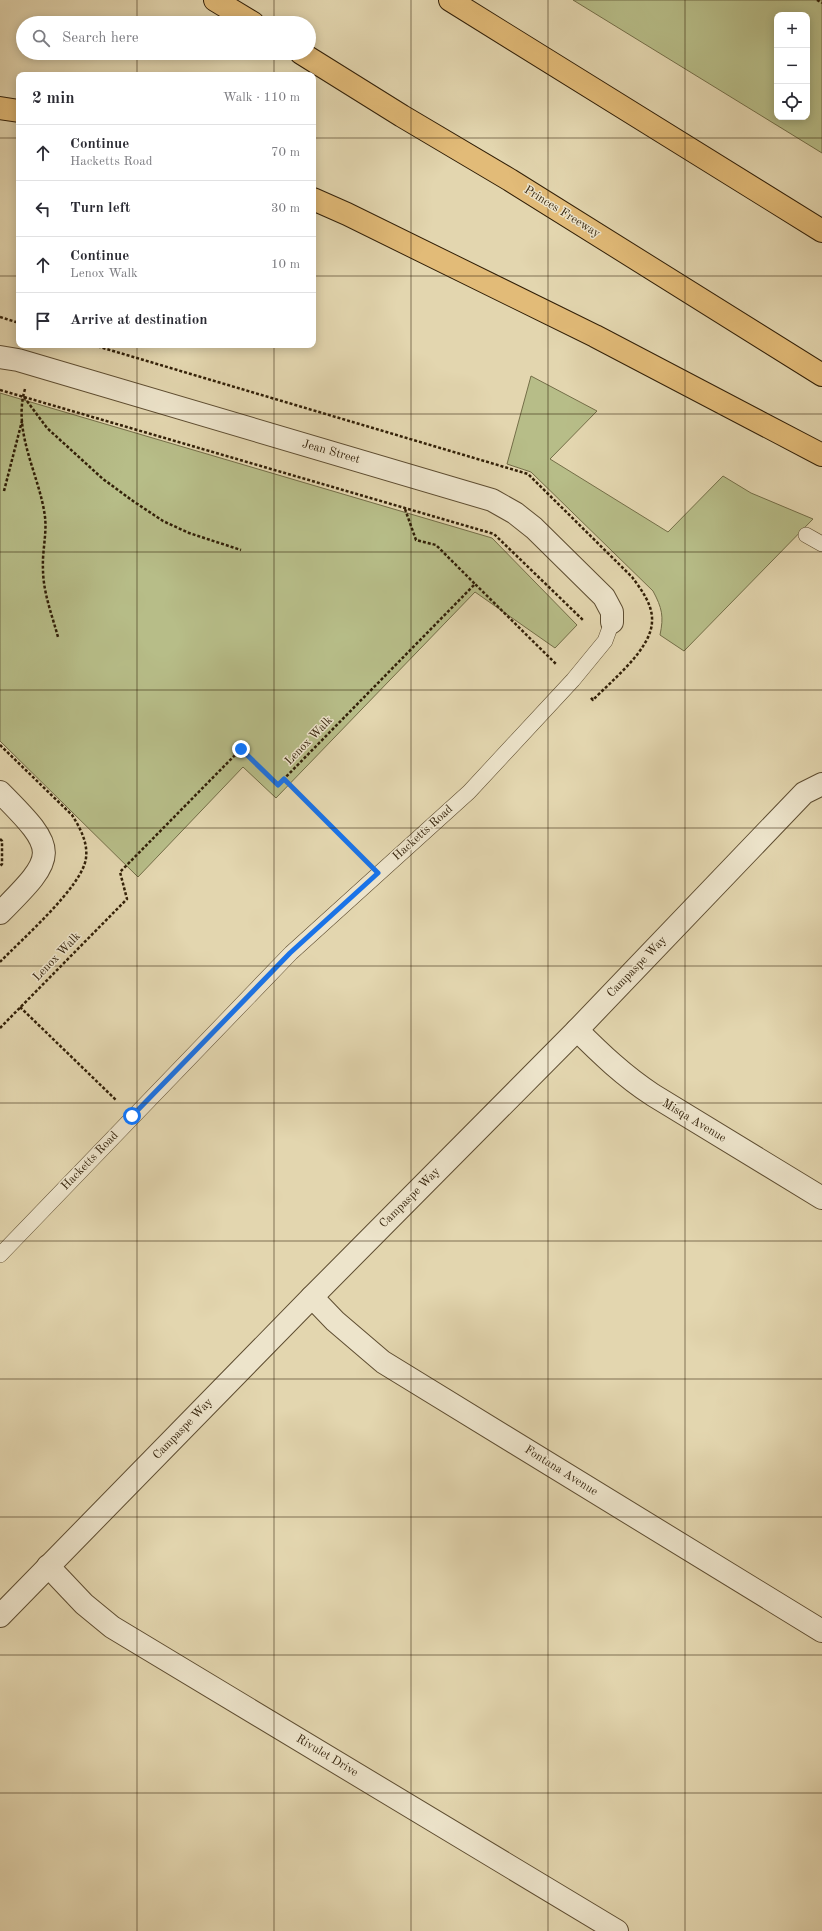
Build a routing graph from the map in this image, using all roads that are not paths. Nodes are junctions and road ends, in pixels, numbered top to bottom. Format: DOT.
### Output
graph roads {
  1 [pos="216,0"];
  2 [pos="450,0"];
  3 [pos="242,16"];
  4 [pos="312,60"];
  5 [pos="0,108"];
  6 [pos="16,111"];
  7 [pos="316,200"];
  8 [pos="822,231"];
  9 [pos="0,357"];
  10 [pos="822,375"];
  11 [pos="822,455"];
  12 [pos="806,535"];
  13 [pos="822,544"];
  14 [pos="609,632"];
  15 [pos="822,784"];
  16 [pos="0,792"];
  17 [pos="0,913"];
  18 [pos="577,1030"];
  19 [pos="822,1198"];
  20 [pos="0,1255"];
  21 [pos="312,1297"];
  22 [pos="48,1566"];
  23 [pos="0,1616"];
  24 [pos="822,1631"];
  25 [pos="617,1931"];
  1 -- 3 [label="highway"];
  2 -- 8 [label="highway"];
  4 -- 10 [label="highway, Princes Freeway"];
  5 -- 6 [label="highway"];
  7 -- 11 [label="highway"];
  9 -- 14 [label="street, Jean Street"];
  12 -- 13 [label="lane"];
  14 -- 20 [label="lane, Hacketts Road"];
  15 -- 18 [label="street, Campaspe Way"];
  16 -- 17 [label="street"];
  18 -- 19 [label="street, Misqa Avenue"];
  18 -- 21 [label="street, Campaspe Way"];
  21 -- 22 [label="street, Campaspe Way"];
  21 -- 24 [label="street, Fontana Avenue"];
  22 -- 23 [label="street, Campaspe Way"];
  22 -- 25 [label="street, Rivulet Drive"];
}
